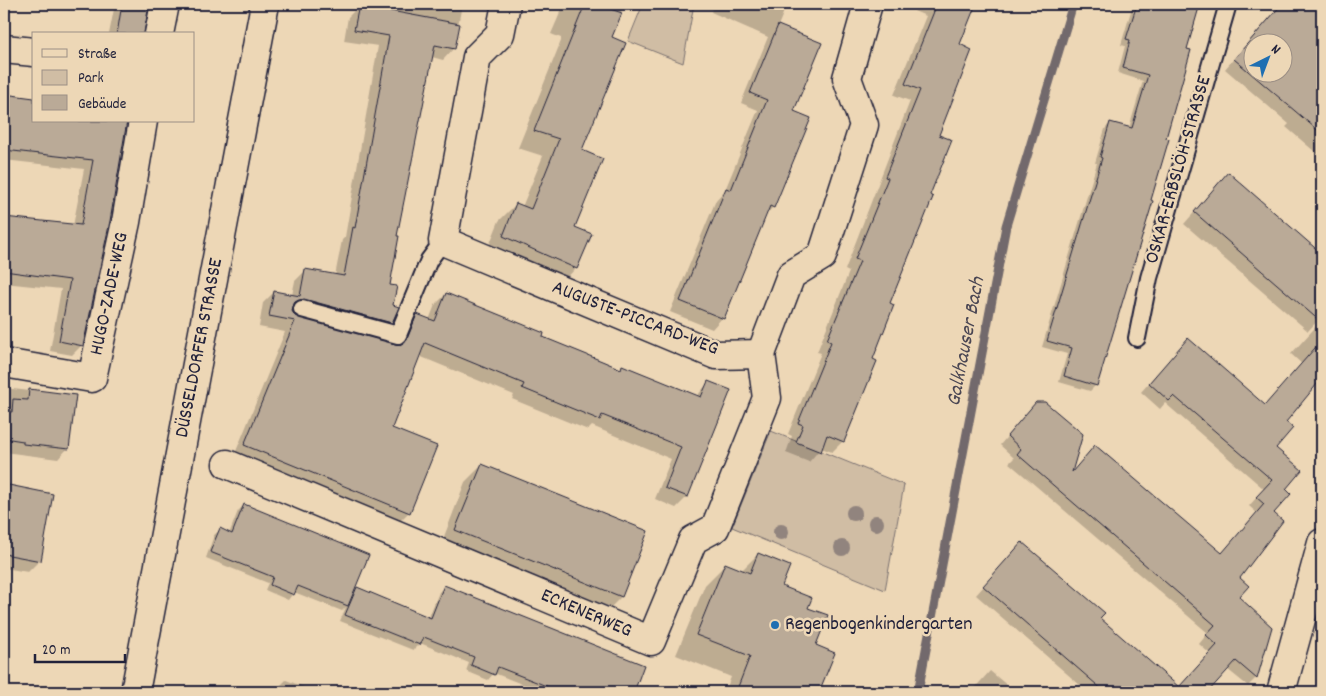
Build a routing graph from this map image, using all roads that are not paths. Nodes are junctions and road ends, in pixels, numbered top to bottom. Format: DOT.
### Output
graph roads {
  1 [pos="165,4"];
  2 [pos="265,4"];
  3 [pos="506,4"];
  4 [pos="868,4"];
  5 [pos="1228,4"];
  6 [pos="159,32"];
  7 [pos="4,49"];
  8 [pos="32,52"];
  9 [pos="143,122"];
  10 [pos="443,241"];
  11 [pos="302,310"];
  12 [pos="1137,338"];
  13 [pos="761,354"];
  14 [pos="4,363"];
  15 [pos="228,464"];
  16 [pos="1322,543"];
  17 [pos="135,692"];
  18 [pos="1281,692"];
  1 -- 6 [label="street"];
  2 -- 17 [label="street, DÜSSELDORFER STRASSE"];
  3 -- 10 [label="street"];
  4 -- 13 [label="street"];
  5 -- 12 [label="lane, OSKAR-ERBSLÖH-STRASSE"];
  7 -- 8 [label="street"];
  9 -- 14 [label="street, HUGO-ZADE-WEG"];
  10 -- 11 [label="lane"];
  10 -- 13 [label="street, AUGUSTE-PICCARD-WEG"];
  13 -- 15 [label="street, ECKENERWEG"];
  16 -- 18 [label="street"];
}
